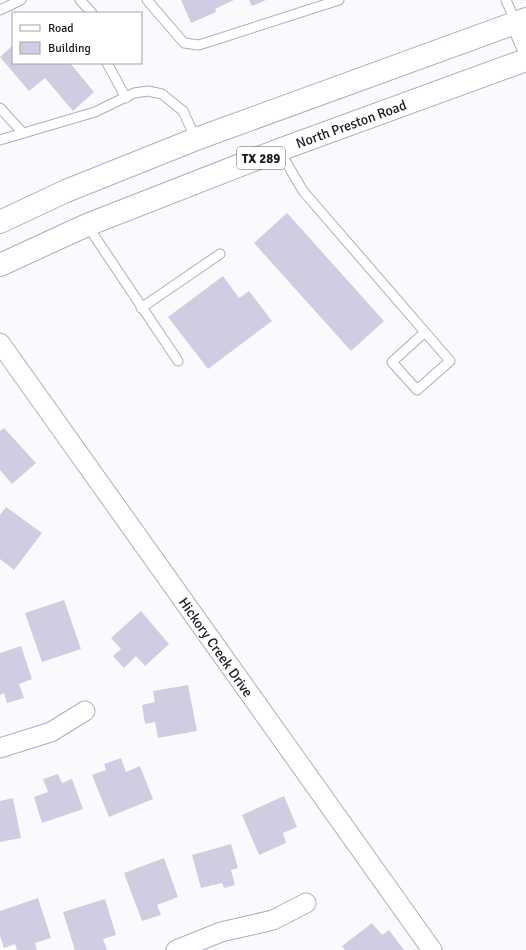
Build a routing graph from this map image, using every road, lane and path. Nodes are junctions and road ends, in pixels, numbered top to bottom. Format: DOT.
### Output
graph roads {
  1 [pos="20,0"];
  2 [pos="80,0"];
  3 [pos="147,0"];
  4 [pos="339,0"];
  5 [pos="506,0"];
  6 [pos="0,10"];
  7 [pos="91,12"];
  8 [pos="521,21"];
  9 [pos="526,46"];
  10 [pos="526,60"];
  11 [pos="108,64"];
  12 [pos="126,98"];
  13 [pos="0,108"];
  14 [pos="23,133"];
  15 [pos="0,140"];
  16 [pos="196,140"];
  17 [pos="279,150"];
  18 [pos="0,222"];
  19 [pos="87,225"];
  20 [pos="220,254"];
  21 [pos="0,265"];
  22 [pos="141,308"];
  23 [pos="425,332"];
  24 [pos="0,343"];
  25 [pos="178,361"];
  26 [pos="85,711"];
  27 [pos="0,748"];
  28 [pos="306,903"];
  29 [pos="176,950"];
  30 [pos="432,950"];
  1 -- 6 [label="lane"];
  2 -- 7 [label="lane"];
  3 -- 4 [label="lane"];
  5 -- 8 [label="lane"];
  8 -- 9 [label="street"];
  8 -- 16 [label="main road"];
  10 -- 17 [label="main road, North Preston Road / TX 289"];
  11 -- 12 [label="lane"];
  12 -- 14 [label="lane"];
  12 -- 16 [label="lane"];
  13 -- 14 [label="lane"];
  14 -- 15 [label="lane"];
  16 -- 18 [label="main road"];
  17 -- 19 [label="main road, North Preston Road / TX 289"];
  17 -- 23 [label="lane"];
  19 -- 21 [label="main road, North Preston Road / TX 289"];
  19 -- 22 [label="lane"];
  20 -- 22 [label="lane"];
  22 -- 25 [label="lane"];
  23 -- 23 [label="lane"];
  24 -- 30 [label="street, Hickory Creek Drive"];
  26 -- 27 [label="street"];
  28 -- 29 [label="street"];
}
